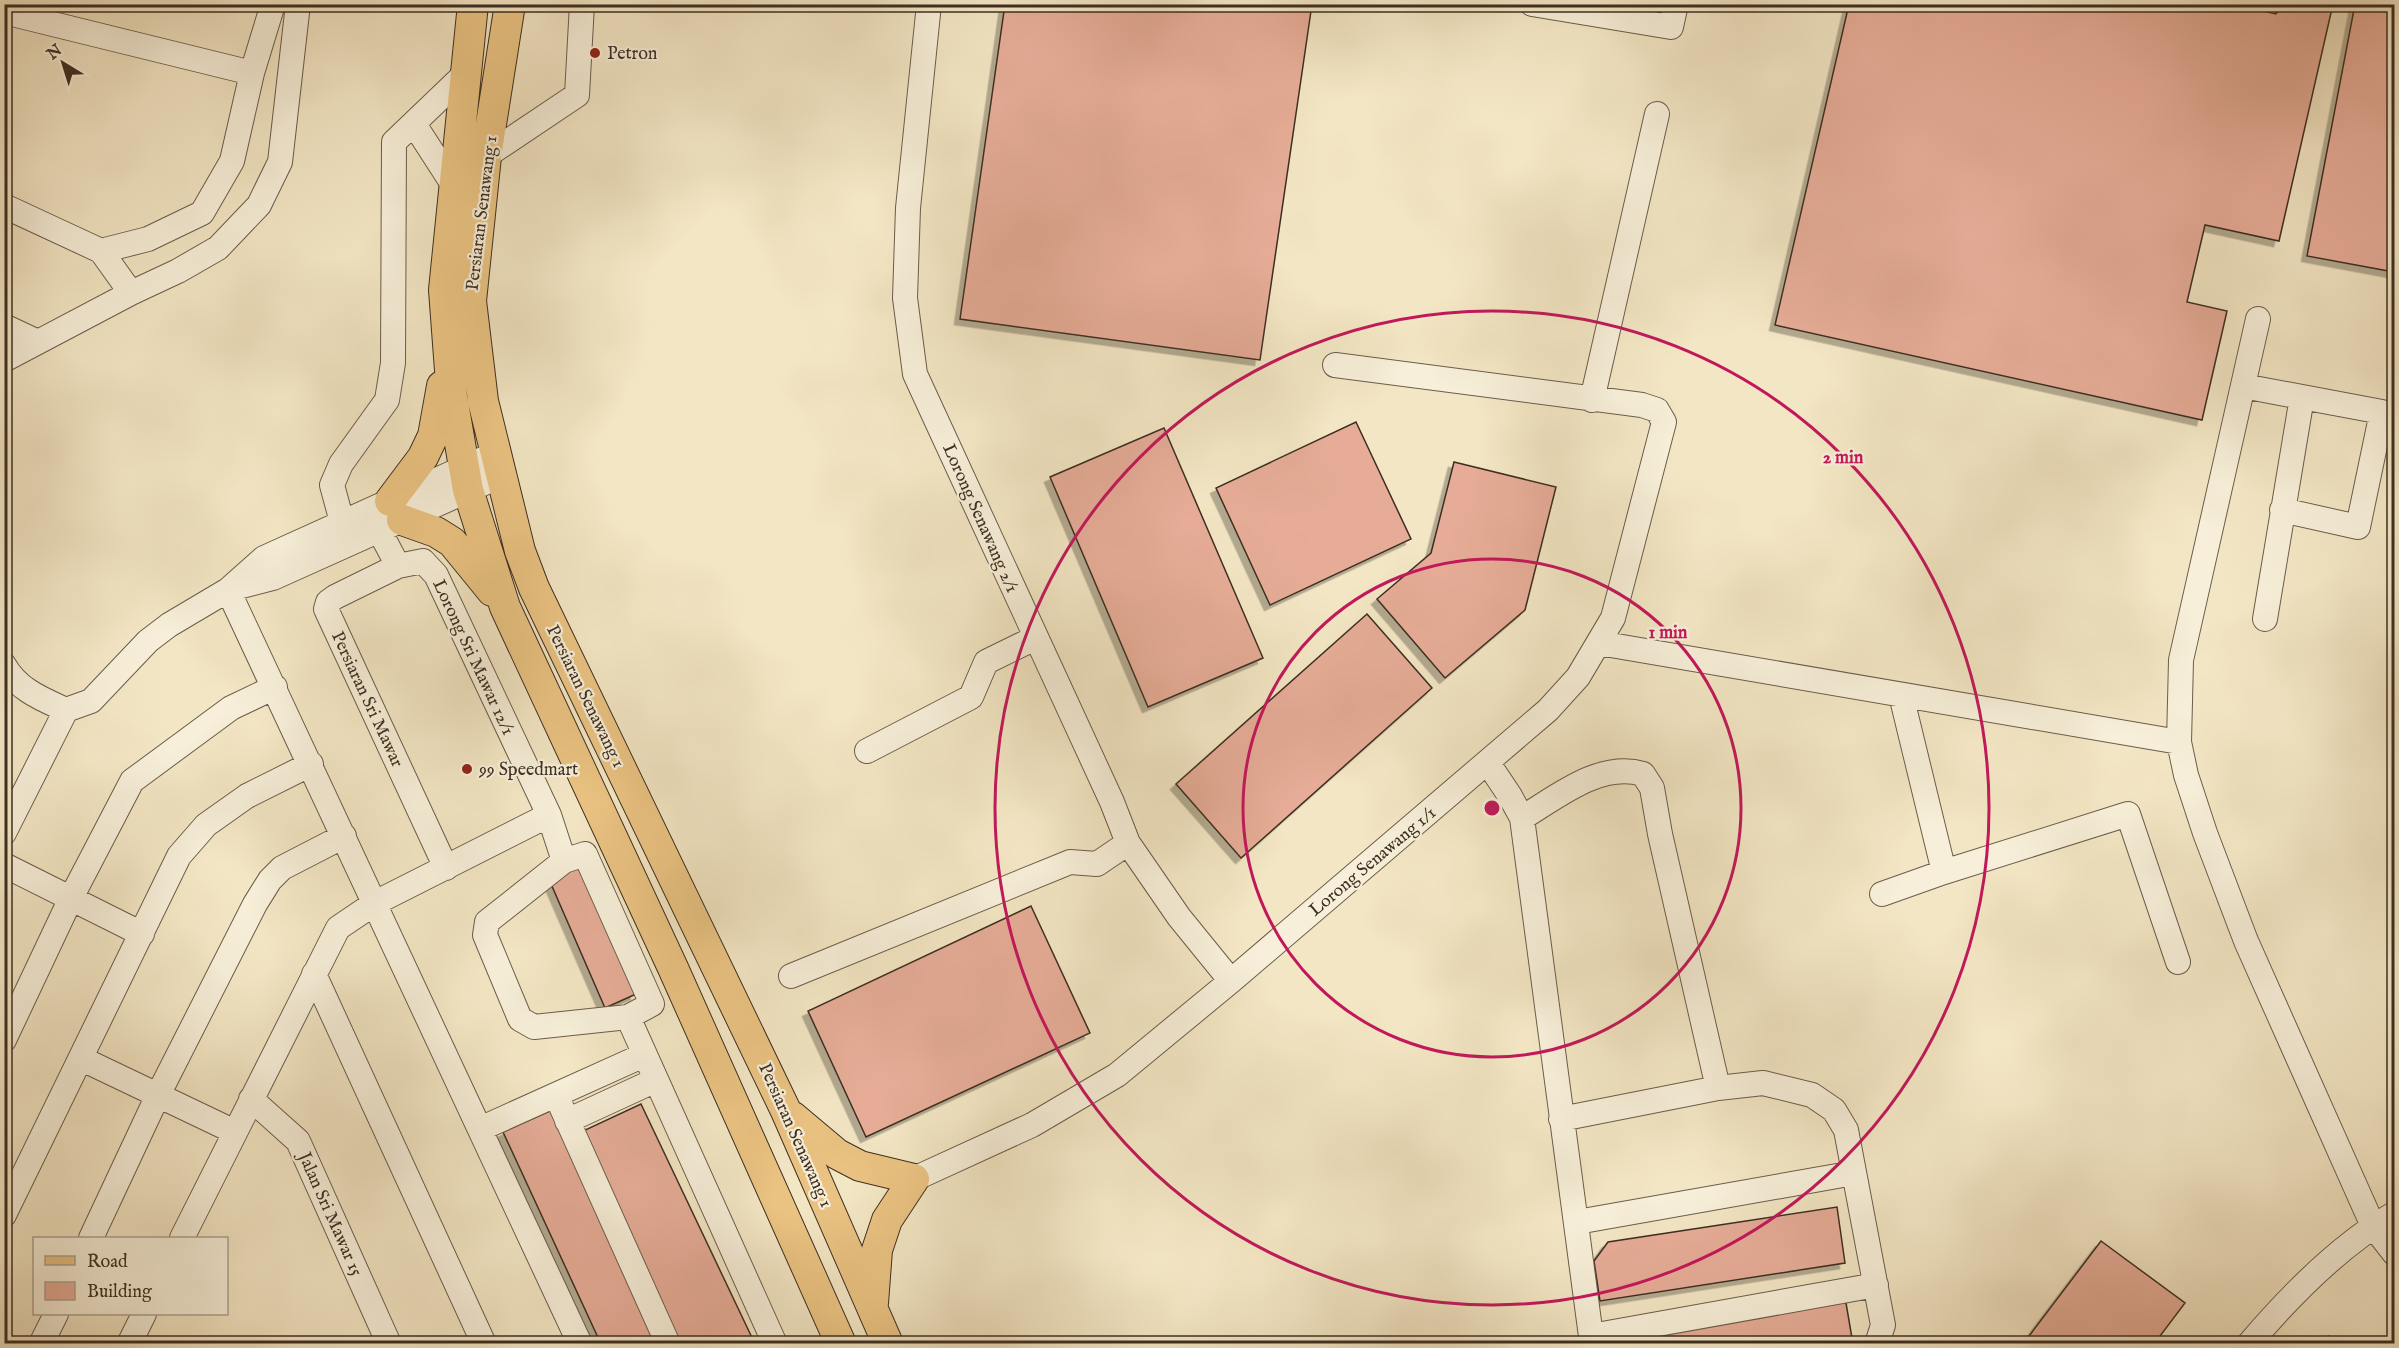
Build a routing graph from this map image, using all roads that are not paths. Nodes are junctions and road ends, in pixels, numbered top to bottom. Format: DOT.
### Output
graph roads {
  1 [pos="273,4"];
  2 [pos="298,4"];
  3 [pos="473,4"];
  4 [pos="510,4"];
  5 [pos="582,4"];
  6 [pos="929,4"];
  7 [pos="1532,4"];
  8 [pos="1676,4"];
  9 [pos="4,12"];
  10 [pos="252,73"];
  11 [pos="465,74"];
  12 [pos="1657,114"];
  13 [pos="414,124"];
  14 [pos="486,156"];
  15 [pos="454,186"];
  16 [pos="4,206"];
  17 [pos="100,251"];
  18 [pos="130,293"];
  19 [pos="2258,319"];
  20 [pos="4,326"];
  21 [pos="38,342"];
  22 [pos="449,348"];
  23 [pos="4,360"];
  24 [pos="1335,365"];
  25 [pos="2243,386"];
  26 [pos="2302,397"];
  27 [pos="1592,400"];
  28 [pos="497,465"];
  29 [pos="465,479"];
  30 [pos="2282,510"];
  31 [pos="390,517"];
  32 [pos="342,522"];
  33 [pos="398,566"];
  34 [pos="228,590"];
  35 [pos="505,607"];
  36 [pos="2265,619"];
  37 [pos="1035,638"];
  38 [pos="1599,643"];
  39 [pos="4,665"];
  40 [pos="274,687"];
  41 [pos="1901,695"];
  42 [pos="66,710"];
  43 [pos="2179,742"];
  44 [pos="867,751"];
  45 [pos="1488,763"];
  46 [pos="310,764"];
  47 [pos="549,815"];
  48 [pos="1521,818"];
  49 [pos="4,832"];
  50 [pos="344,836"];
  51 [pos="1128,843"];
  52 [pos="620,855"];
  53 [pos="564,861"];
  54 [pos="4,865"];
  55 [pos="446,868"];
  56 [pos="1944,872"];
  57 [pos="593,873"];
  58 [pos="1882,894"];
  59 [pos="70,898"];
  60 [pos="375,903"];
  61 [pos="142,934"];
  62 [pos="2178,962"];
  63 [pos="673,968"];
  64 [pos="314,974"];
  65 [pos="791,976"];
  66 [pos="641,980"];
  67 [pos="1231,981"];
  68 [pos="628,1017"];
  69 [pos="4,1040"];
  70 [pos="644,1055"];
  71 [pos="82,1059"];
  72 [pos="656,1080"];
  73 [pos="1718,1088"];
  74 [pos="158,1095"];
  75 [pos="556,1095"];
  76 [pos="251,1099"];
  77 [pos="786,1111"];
  78 [pos="1561,1119"];
  79 [pos="567,1121"];
  80 [pos="480,1129"];
  81 [pos="235,1132"];
  82 [pos="1854,1173"];
  83 [pos="914,1179"];
  84 [pos="7,1203"];
  85 [pos="2394,1214"];
  86 [pos="1576,1222"];
  87 [pos="2373,1226"];
  88 [pos="92,1237"];
  89 [pos="183,1237"];
  90 [pos="2394,1253"];
  91 [pos="1875,1285"];
  92 [pos="873,1308"];
  93 [pos="56,1315"];
  94 [pos="144,1315"];
  95 [pos="1591,1340"];
  96 [pos="41,1344"];
  97 [pos="129,1344"];
  98 [pos="388,1344"];
  99 [pos="484,1344"];
  100 [pos="580,1344"];
  101 [pos="668,1344"];
  102 [pos="775,1344"];
  103 [pos="841,1344"];
  104 [pos="888,1344"];
  105 [pos="1877,1344"];
  106 [pos="2249,1344"];
  1 -- 10 [label="street"];
  2 -- 18 [label="street"];
  3 -- 11 [label="main road, Persiaran Senawang 1"];
  4 -- 14 [label="main road, Persiaran Senawang 1"];
  5 -- 14 [label="street"];
  6 -- 37 [label="street, Lorong Senawang 2/1"];
  7 -- 8 [label="street"];
  9 -- 10 [label="street"];
  10 -- 17 [label="street"];
  11 -- 13 [label="street"];
  11 -- 15 [label="main road, Persiaran Senawang 1"];
  12 -- 27 [label="street"];
  13 -- 15 [label="street"];
  13 -- 32 [label="street"];
  14 -- 28 [label="main road, Persiaran Senawang 1"];
  15 -- 22 [label="main road, Persiaran Senawang 1"];
  16 -- 17 [label="street"];
  17 -- 18 [label="street"];
  18 -- 21 [label="street"];
  19 -- 25 [label="street"];
  20 -- 21 [label="street"];
  21 -- 23 [label="street"];
  22 -- 29 [label="main road, Persiaran Senawang 1"];
  22 -- 31 [label="main road"];
  24 -- 27 [label="street"];
  25 -- 26 [label="street"];
  25 -- 43 [label="street"];
  26 -- 30 [label="street"];
  26 -- 30 [label="street"];
  27 -- 38 [label="street, Lorong Senawang 1/1"];
  28 -- 29 [label="street"];
  28 -- 77 [label="main road, Persiaran Senawang 1"];
  29 -- 31 [label="street"];
  29 -- 35 [label="main road, Persiaran Senawang 1"];
  30 -- 36 [label="street"];
  31 -- 32 [label="street"];
  31 -- 33 [label="street"];
  31 -- 34 [label="street"];
  31 -- 35 [label="main road"];
  32 -- 34 [label="street"];
  33 -- 47 [label="street, Lorong Sri Mawar 12/1"];
  33 -- 55 [label="street, Persiaran Sri Mawar"];
  34 -- 40 [label="street"];
  34 -- 42 [label="street"];
  35 -- 52 [label="main road, Persiaran Senawang 1"];
  37 -- 44 [label="street"];
  37 -- 51 [label="street, Lorong Senawang 2/1"];
  38 -- 41 [label="street"];
  38 -- 45 [label="street, Lorong Senawang 1/1"];
  39 -- 42 [label="street"];
  40 -- 46 [label="street"];
  40 -- 59 [label="street"];
  41 -- 43 [label="street"];
  41 -- 56 [label="street"];
  42 -- 49 [label="street"];
  43 -- 87 [label="street"];
  45 -- 48 [label="street"];
  45 -- 67 [label="street, Lorong Senawang 1/1"];
  46 -- 50 [label="street"];
  46 -- 61 [label="street"];
  47 -- 53 [label="street"];
  47 -- 55 [label="street"];
  48 -- 73 [label="street"];
  48 -- 78 [label="street"];
  50 -- 60 [label="street"];
  50 -- 74 [label="street"];
  51 -- 65 [label="street"];
  51 -- 67 [label="street, Lorong Senawang 2/1"];
  52 -- 57 [label="street"];
  52 -- 63 [label="main road, Persiaran Senawang 1"];
  53 -- 57 [label="street"];
  53 -- 68 [label="street"];
  54 -- 59 [label="street"];
  55 -- 60 [label="street"];
  56 -- 58 [label="street"];
  56 -- 62 [label="street"];
  57 -- 66 [label="street"];
  59 -- 61 [label="street"];
  59 -- 69 [label="street"];
  60 -- 64 [label="street"];
  60 -- 80 [label="street"];
  61 -- 71 [label="street"];
  63 -- 66 [label="street"];
  63 -- 103 [label="main road, Persiaran Senawang 1"];
  64 -- 76 [label="street"];
  64 -- 99 [label="street"];
  66 -- 68 [label="street"];
  67 -- 83 [label="street, Lorong Senawang 1/1"];
  68 -- 70 [label="street"];
  70 -- 72 [label="street"];
  70 -- 75 [label="street"];
  71 -- 74 [label="street"];
  71 -- 84 [label="street"];
  72 -- 79 [label="street"];
  72 -- 102 [label="street"];
  73 -- 78 [label="street"];
  73 -- 82 [label="street"];
  74 -- 81 [label="street"];
  74 -- 88 [label="street"];
  75 -- 79 [label="street"];
  75 -- 80 [label="street"];
  76 -- 81 [label="street"];
  76 -- 98 [label="street, Jalan Sri Mawar 15"];
  77 -- 83 [label="main road"];
  77 -- 92 [label="main road, Persiaran Senawang 1"];
  78 -- 86 [label="street"];
  79 -- 101 [label="street"];
  80 -- 100 [label="street"];
  81 -- 89 [label="street"];
  82 -- 86 [label="street"];
  82 -- 91 [label="street"];
  83 -- 92 [label="main road"];
  85 -- 87 [label="street"];
  86 -- 95 [label="street"];
  87 -- 90 [label="street"];
  87 -- 106 [label="street"];
  91 -- 95 [label="street"];
  91 -- 105 [label="street"];
  92 -- 104 [label="main road, Persiaran Senawang 1"];
  93 -- 96 [label="street"];
  94 -- 97 [label="street"];
}
